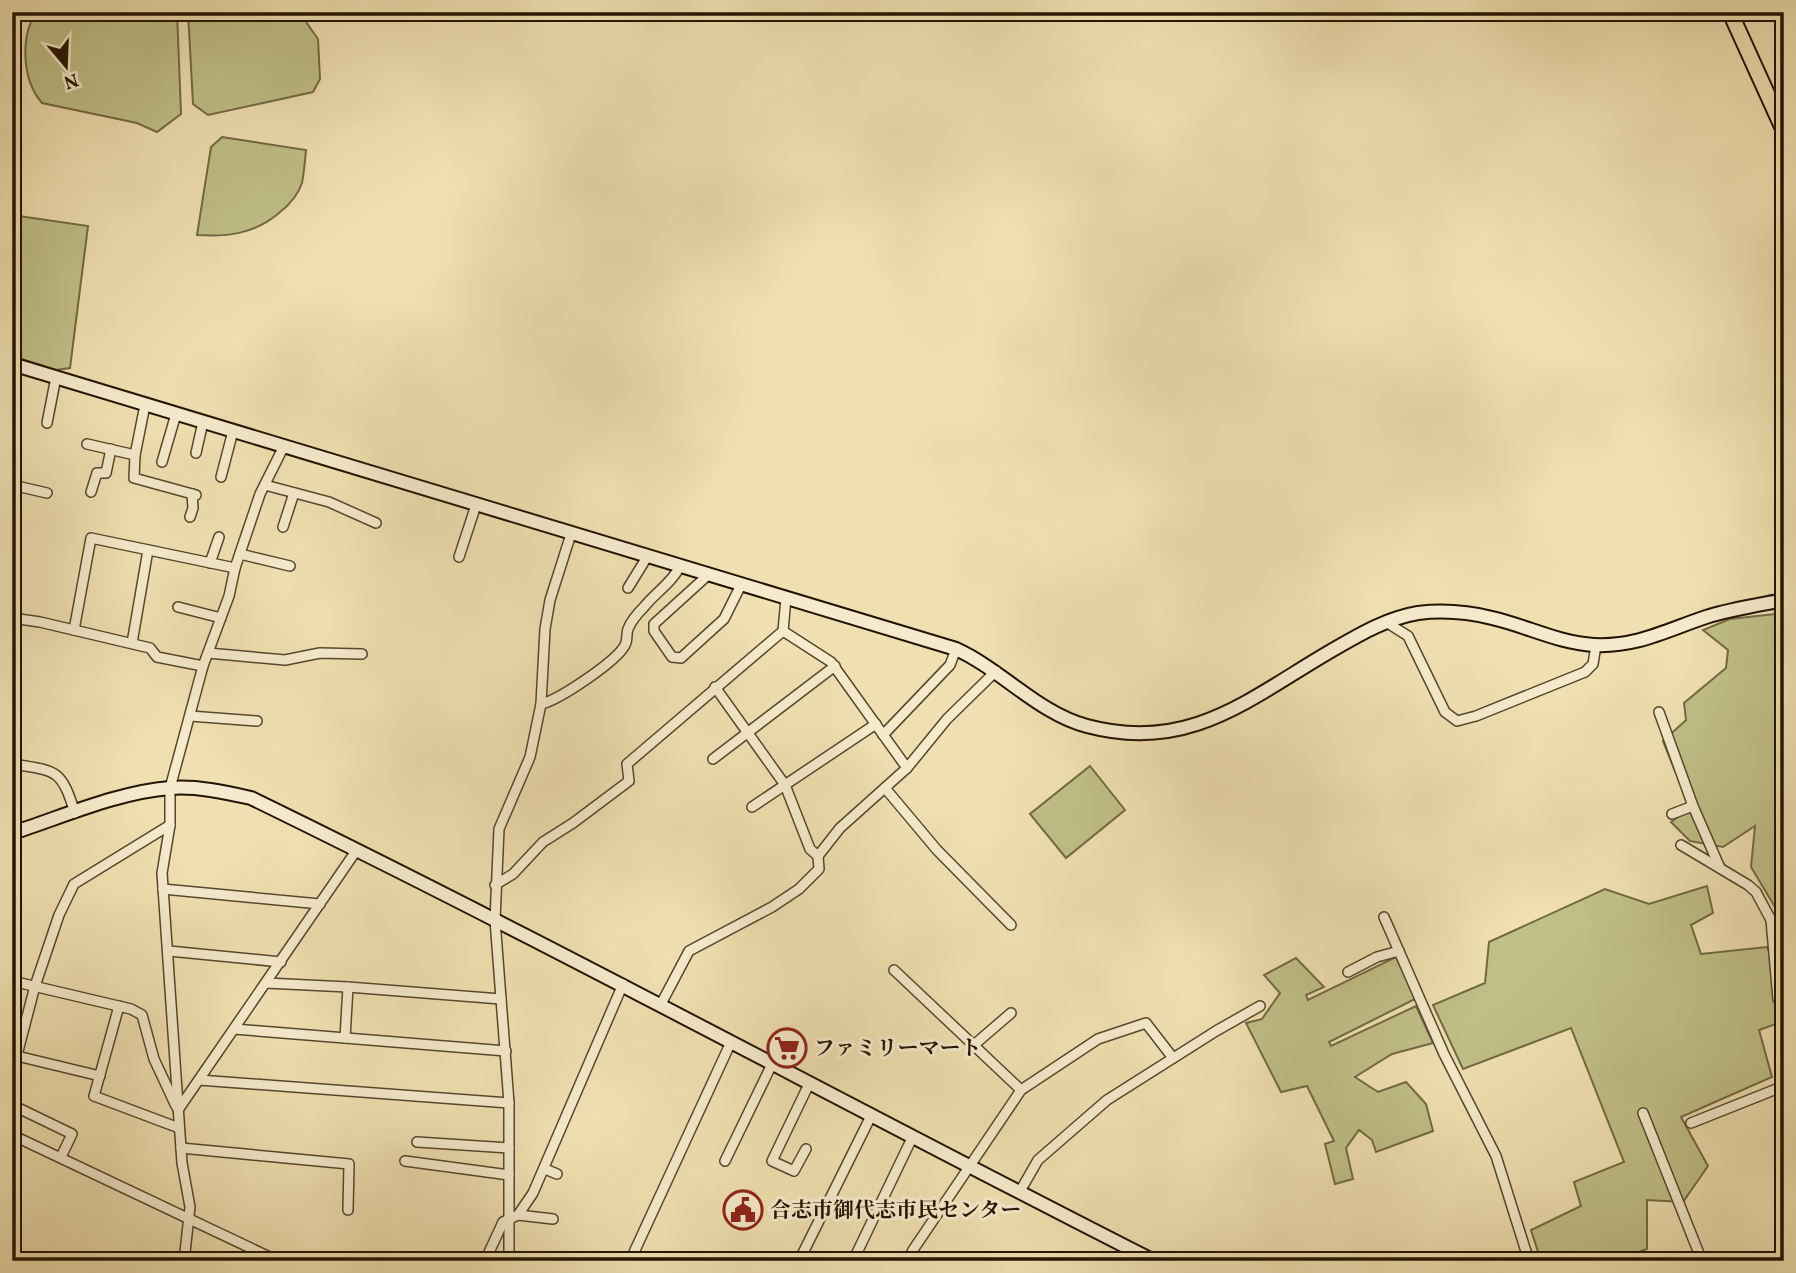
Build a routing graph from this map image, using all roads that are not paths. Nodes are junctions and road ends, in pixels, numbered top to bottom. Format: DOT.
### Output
graph roads {
  1 [pos="1730,12"];
  2 [pos="1784,131"];
  3 [pos="12,364"];
  4 [pos="56,377"];
  5 [pos="145,405"];
  6 [pos="176,414"];
  7 [pos="47,422"];
  8 [pos="203,422"];
  9 [pos="233,431"];
  10 [pos="87,443"];
  11 [pos="284,446"];
  12 [pos="111,449"];
  13 [pos="196,453"];
  14 [pos="135,455"];
  15 [pos="162,462"];
  16 [pos="221,477"];
  17 [pos="12,485"];
  18 [pos="265,485"];
  19 [pos="91,492"];
  20 [pos="294,493"];
  21 [pos="47,494"];
  22 [pos="476,505"];
  23 [pos="190,517"];
  24 [pos="376,523"];
  25 [pos="283,527"];
  26 [pos="571,534"];
  27 [pos="219,537"];
  28 [pos="148,550"];
  29 [pos="240,554"];
  30 [pos="459,557"];
  31 [pos="648,557"];
  32 [pos="210,563"];
  33 [pos="290,566"];
  34 [pos="680,566"];
  35 [pos="235,568"];
  36 [pos="708,575"];
  37 [pos="741,585"];
  38 [pos="628,588"];
  39 [pos="786,598"];
  40 [pos="1784,600"];
  41 [pos="178,607"];
  42 [pos="12,618"];
  43 [pos="221,618"];
  44 [pos="1386,622"];
  45 [pos="74,630"];
  46 [pos="783,631"];
  47 [pos="132,643"];
  48 [pos="1595,645"];
  49 [pos="956,649"];
  50 [pos="208,653"];
  51 [pos="362,654"];
  52 [pos="203,666"];
  53 [pos="835,667"];
  54 [pos="996,671"];
  55 [pos="715,687"];
  56 [pos="541,704"];
  57 [pos="1659,712"];
  58 [pos="190,716"];
  59 [pos="257,721"];
  60 [pos="876,724"];
  61 [pos="749,733"];
  62 [pos="883,735"];
  63 [pos="713,759"];
  64 [pos="12,764"];
  65 [pos="907,768"];
  66 [pos="785,785"];
  67 [pos="170,788"];
  68 [pos="885,788"];
  69 [pos="1693,806"];
  70 [pos="752,807"];
  71 [pos="75,813"];
  72 [pos="1672,814"];
  73 [pos="170,825"];
  74 [pos="12,833"];
  75 [pos="1681,845"];
  76 [pos="356,851"];
  77 [pos="818,856"];
  78 [pos="1720,868"];
  79 [pos="495,885"];
  80 [pos="163,889"];
  81 [pos="320,904"];
  82 [pos="1384,916"];
  83 [pos="1784,919"];
  84 [pos="495,920"];
  85 [pos="1771,920"];
  86 [pos="1011,925"];
  87 [pos="169,951"];
  88 [pos="1399,951"];
  89 [pos="281,962"];
  90 [pos="894,970"];
  91 [pos="1348,972"];
  92 [pos="12,981"];
  93 [pos="266,983"];
  94 [pos="623,985"];
  95 [pos="35,986"];
  96 [pos="348,986"];
  97 [pos="501,999"];
  98 [pos="1778,999"];
  99 [pos="660,1004"];
  100 [pos="119,1006"];
  101 [pos="1260,1006"];
  102 [pos="1011,1013"];
  103 [pos="234,1029"];
  104 [pos="17,1034"];
  105 [pos="345,1038"];
  106 [pos="731,1042"];
  107 [pos="975,1045"];
  108 [pos="506,1051"];
  109 [pos="17,1056"];
  110 [pos="1173,1058"];
  111 [pos="772,1064"];
  112 [pos="12,1074"];
  113 [pos="100,1076"];
  114 [pos="199,1080"];
  115 [pos="809,1084"];
  116 [pos="1021,1090"];
  117 [pos="1784,1099"];
  118 [pos="509,1103"];
  119 [pos="12,1105"];
  120 [pos="178,1110"];
  121 [pos="1643,1113"];
  122 [pos="871,1116"];
  123 [pos="1691,1123"];
  124 [pos="179,1128"];
  125 [pos="12,1135"];
  126 [pos="912,1138"];
  127 [pos="417,1142"];
  128 [pos="180,1148"];
  129 [pos="509,1148"];
  130 [pos="806,1149"];
  131 [pos="61,1157"];
  132 [pos="405,1161"];
  133 [pos="725,1161"];
  134 [pos="969,1167"];
  135 [pos="545,1169"];
  136 [pos="556,1174"];
  137 [pos="509,1175"];
  138 [pos="1019,1193"];
  139 [pos="348,1210"];
  140 [pos="513,1217"];
  141 [pos="189,1218"];
  142 [pos="553,1219"];
  143 [pos="1784,1256"];
  144 [pos="184,1261"];
  145 [pos="278,1261"];
  146 [pos="485,1261"];
  147 [pos="509,1261"];
  148 [pos="630,1261"];
  149 [pos="799,1261"];
  150 [pos="853,1261"];
  151 [pos="908,1261"];
  152 [pos="1154,1261"];
  153 [pos="1529,1261"];
  154 [pos="1702,1261"];
  155 [pos="1772,1261"];
  1 -- 2 [label="main road"];
  3 -- 4 [label="street"];
  4 -- 5 [label="street"];
  4 -- 7 [label="street"];
  5 -- 6 [label="street"];
  5 -- 14 [label="street"];
  6 -- 8 [label="street"];
  6 -- 15 [label="street"];
  8 -- 9 [label="street"];
  8 -- 13 [label="street"];
  9 -- 11 [label="street"];
  9 -- 16 [label="street"];
  10 -- 12 [label="street"];
  11 -- 18 [label="street"];
  11 -- 22 [label="street"];
  12 -- 14 [label="street"];
  12 -- 19 [label="street"];
  14 -- 23 [label="street"];
  17 -- 21 [label="street"];
  18 -- 20 [label="street"];
  18 -- 29 [label="street"];
  20 -- 24 [label="street"];
  20 -- 25 [label="street"];
  22 -- 26 [label="street"];
  22 -- 30 [label="street"];
  26 -- 31 [label="street"];
  26 -- 56 [label="street"];
  27 -- 32 [label="street"];
  28 -- 32 [label="street"];
  28 -- 45 [label="street"];
  28 -- 47 [label="street"];
  29 -- 33 [label="street"];
  29 -- 35 [label="street"];
  31 -- 34 [label="street"];
  31 -- 38 [label="street"];
  32 -- 35 [label="street"];
  34 -- 36 [label="street"];
  34 -- 56 [label="street"];
  35 -- 43 [label="street"];
  36 -- 37 [label="street"];
  36 -- 37 [label="street"];
  37 -- 39 [label="street"];
  39 -- 46 [label="street"];
  39 -- 49 [label="street"];
  40 -- 48 [label="street"];
  41 -- 43 [label="street"];
  42 -- 45 [label="street"];
  43 -- 50 [label="street"];
  44 -- 48 [label="street"];
  44 -- 48 [label="street"];
  44 -- 54 [label="street"];
  45 -- 47 [label="street"];
  46 -- 53 [label="street"];
  46 -- 55 [label="street"];
  47 -- 52 [label="street"];
  49 -- 54 [label="street"];
  49 -- 62 [label="street"];
  50 -- 51 [label="street"];
  50 -- 52 [label="street"];
  52 -- 58 [label="street"];
  53 -- 60 [label="street"];
  53 -- 61 [label="street"];
  54 -- 65 [label="street"];
  55 -- 61 [label="street"];
  55 -- 79 [label="street"];
  56 -- 79 [label="street"];
  57 -- 69 [label="street"];
  58 -- 59 [label="street"];
  58 -- 67 [label="street"];
  60 -- 62 [label="street"];
  60 -- 66 [label="street"];
  61 -- 63 [label="street"];
  61 -- 66 [label="street"];
  62 -- 65 [label="street"];
  64 -- 71 [label="street"];
  65 -- 68 [label="street"];
  66 -- 70 [label="street"];
  66 -- 77 [label="street"];
  67 -- 71 [label="street"];
  67 -- 73 [label="street"];
  67 -- 76 [label="street"];
  68 -- 77 [label="street"];
  68 -- 86 [label="street"];
  69 -- 72 [label="street"];
  69 -- 78 [label="street"];
  71 -- 74 [label="street"];
  73 -- 80 [label="street"];
  73 -- 95 [label="street"];
  75 -- 78 [label="street"];
  76 -- 81 [label="street"];
  76 -- 84 [label="street"];
  77 -- 99 [label="street"];
  78 -- 85 [label="street"];
  79 -- 84 [label="street"];
  80 -- 81 [label="street"];
  80 -- 87 [label="street"];
  81 -- 89 [label="street"];
  82 -- 88 [label="street"];
  83 -- 85 [label="street"];
  84 -- 94 [label="street"];
  84 -- 97 [label="street"];
  85 -- 98 [label="street"];
  87 -- 89 [label="street"];
  87 -- 120 [label="street"];
  88 -- 91 [label="street"];
  88 -- 153 [label="street"];
  89 -- 93 [label="street"];
  90 -- 107 [label="street"];
  92 -- 95 [label="street"];
  93 -- 96 [label="street"];
  93 -- 103 [label="street"];
  94 -- 99 [label="street"];
  94 -- 135 [label="street"];
  95 -- 100 [label="street"];
  95 -- 104 [label="street"];
  96 -- 97 [label="street"];
  96 -- 105 [label="street"];
  97 -- 108 [label="street"];
  99 -- 106 [label="street"];
  100 -- 113 [label="street"];
  100 -- 120 [label="street"];
  101 -- 110 [label="street"];
  102 -- 107 [label="street"];
  103 -- 105 [label="street"];
  103 -- 114 [label="street"];
  104 -- 109 [label="street"];
  105 -- 108 [label="street"];
  106 -- 111 [label="street"];
  106 -- 148 [label="street"];
  107 -- 116 [label="street"];
  108 -- 118 [label="street"];
  109 -- 112 [label="street"];
  109 -- 113 [label="street"];
  110 -- 116 [label="street"];
  110 -- 138 [label="street"];
  111 -- 115 [label="street"];
  111 -- 133 [label="street"];
  113 -- 124 [label="street"];
  114 -- 118 [label="street"];
  114 -- 120 [label="street"];
  115 -- 122 [label="street"];
  115 -- 130 [label="street"];
  116 -- 134 [label="street"];
  117 -- 123 [label="street"];
  118 -- 129 [label="street"];
  119 -- 131 [label="street"];
  120 -- 124 [label="street"];
  121 -- 154 [label="street"];
  122 -- 126 [label="street"];
  122 -- 149 [label="street"];
  124 -- 128 [label="street"];
  125 -- 131 [label="street"];
  126 -- 134 [label="street"];
  126 -- 150 [label="street"];
  127 -- 129 [label="street"];
  128 -- 139 [label="street"];
  128 -- 141 [label="street"];
  129 -- 137 [label="street"];
  131 -- 141 [label="street"];
  132 -- 137 [label="street"];
  134 -- 138 [label="street"];
  134 -- 151 [label="street"];
  135 -- 136 [label="street"];
  135 -- 140 [label="street"];
  137 -- 140 [label="street"];
  138 -- 152 [label="street"];
  140 -- 142 [label="street"];
  140 -- 146 [label="street"];
  140 -- 147 [label="street"];
  141 -- 144 [label="street"];
  141 -- 145 [label="street"];
  143 -- 155 [label="street"];
}
